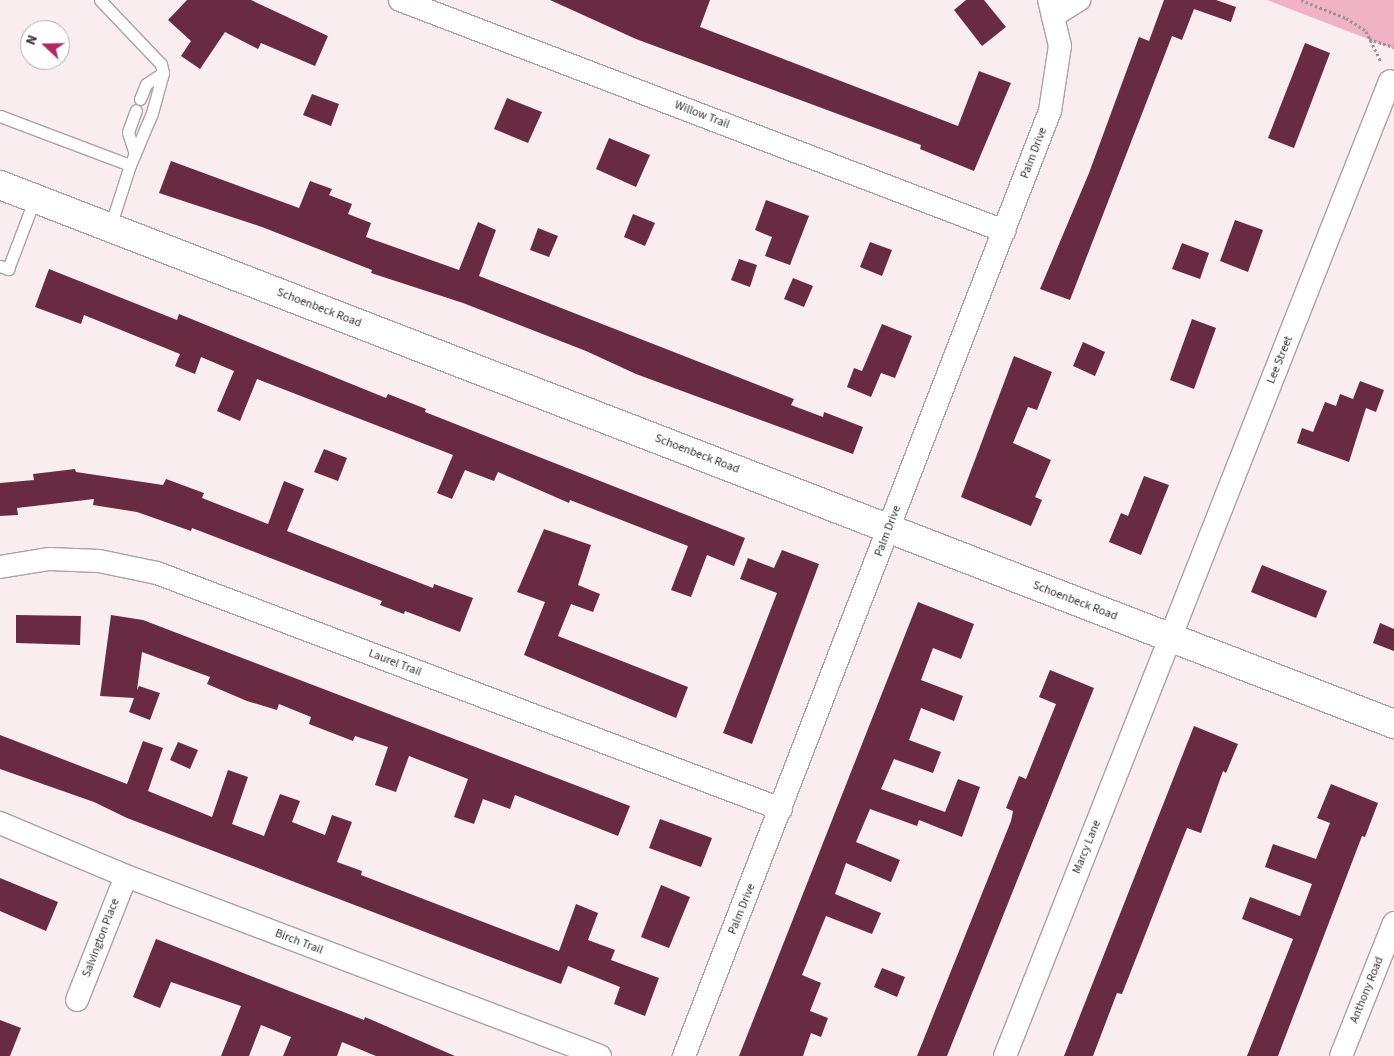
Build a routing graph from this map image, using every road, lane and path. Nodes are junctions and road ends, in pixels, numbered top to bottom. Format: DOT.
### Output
graph roads {
  1 [pos="100,0"];
  2 [pos="400,0"];
  3 [pos="1079,0"];
  4 [pos="1301,0"];
  5 [pos="1051,8"];
  6 [pos="1370,39"];
  7 [pos="1394,47"];
  8 [pos="163,73"];
  9 [pos="1390,81"];
  10 [pos="0,116"];
  11 [pos="135,154"];
  12 [pos="130,165"];
  13 [pos="0,185"];
  14 [pos="35,198"];
  15 [pos="110,227"];
  16 [pos="1004,231"];
  17 [pos="0,266"];
  18 [pos="889,528"];
  19 [pos="0,567"];
  20 [pos="1170,638"];
  21 [pos="1394,724"];
  22 [pos="781,809"];
  23 [pos="0,823"];
  24 [pos="126,876"];
  25 [pos="1394,923"];
  26 [pos="77,1000"];
  27 [pos="600,1056"];
  28 [pos="684,1056"];
  29 [pos="1005,1056"];
  30 [pos="1341,1056"];
  1 -- 8 [label="lane"];
  2 -- 16 [label="street, Willow Trail"];
  3 -- 5 [label="street"];
  4 -- 6 [label="path"];
  5 -- 16 [label="street, Palm Drive"];
  6 -- 7 [label="path"];
  6 -- 9 [label="path"];
  8 -- 11 [label="lane"];
  8 -- 11 [label="lane"];
  9 -- 20 [label="street, Lee Street"];
  10 -- 12 [label="lane"];
  11 -- 12 [label="lane"];
  12 -- 15 [label="lane"];
  13 -- 14 [label="main road, Schoenbeck Road"];
  14 -- 15 [label="main road, Schoenbeck Road"];
  14 -- 17 [label="lane"];
  15 -- 18 [label="main road, Schoenbeck Road"];
  16 -- 18 [label="street, Palm Drive"];
  18 -- 20 [label="main road, Schoenbeck Road"];
  18 -- 22 [label="street, Palm Drive"];
  19 -- 22 [label="street, Laurel Trail"];
  20 -- 21 [label="main road, Schoenbeck Road"];
  20 -- 29 [label="street, Marcy Lane"];
  22 -- 28 [label="street, Palm Drive"];
  23 -- 24 [label="street, Birch Trail"];
  24 -- 26 [label="street, Salvington Place"];
  24 -- 27 [label="street, Birch Trail"];
  25 -- 30 [label="street, Anthony Road"];
}
